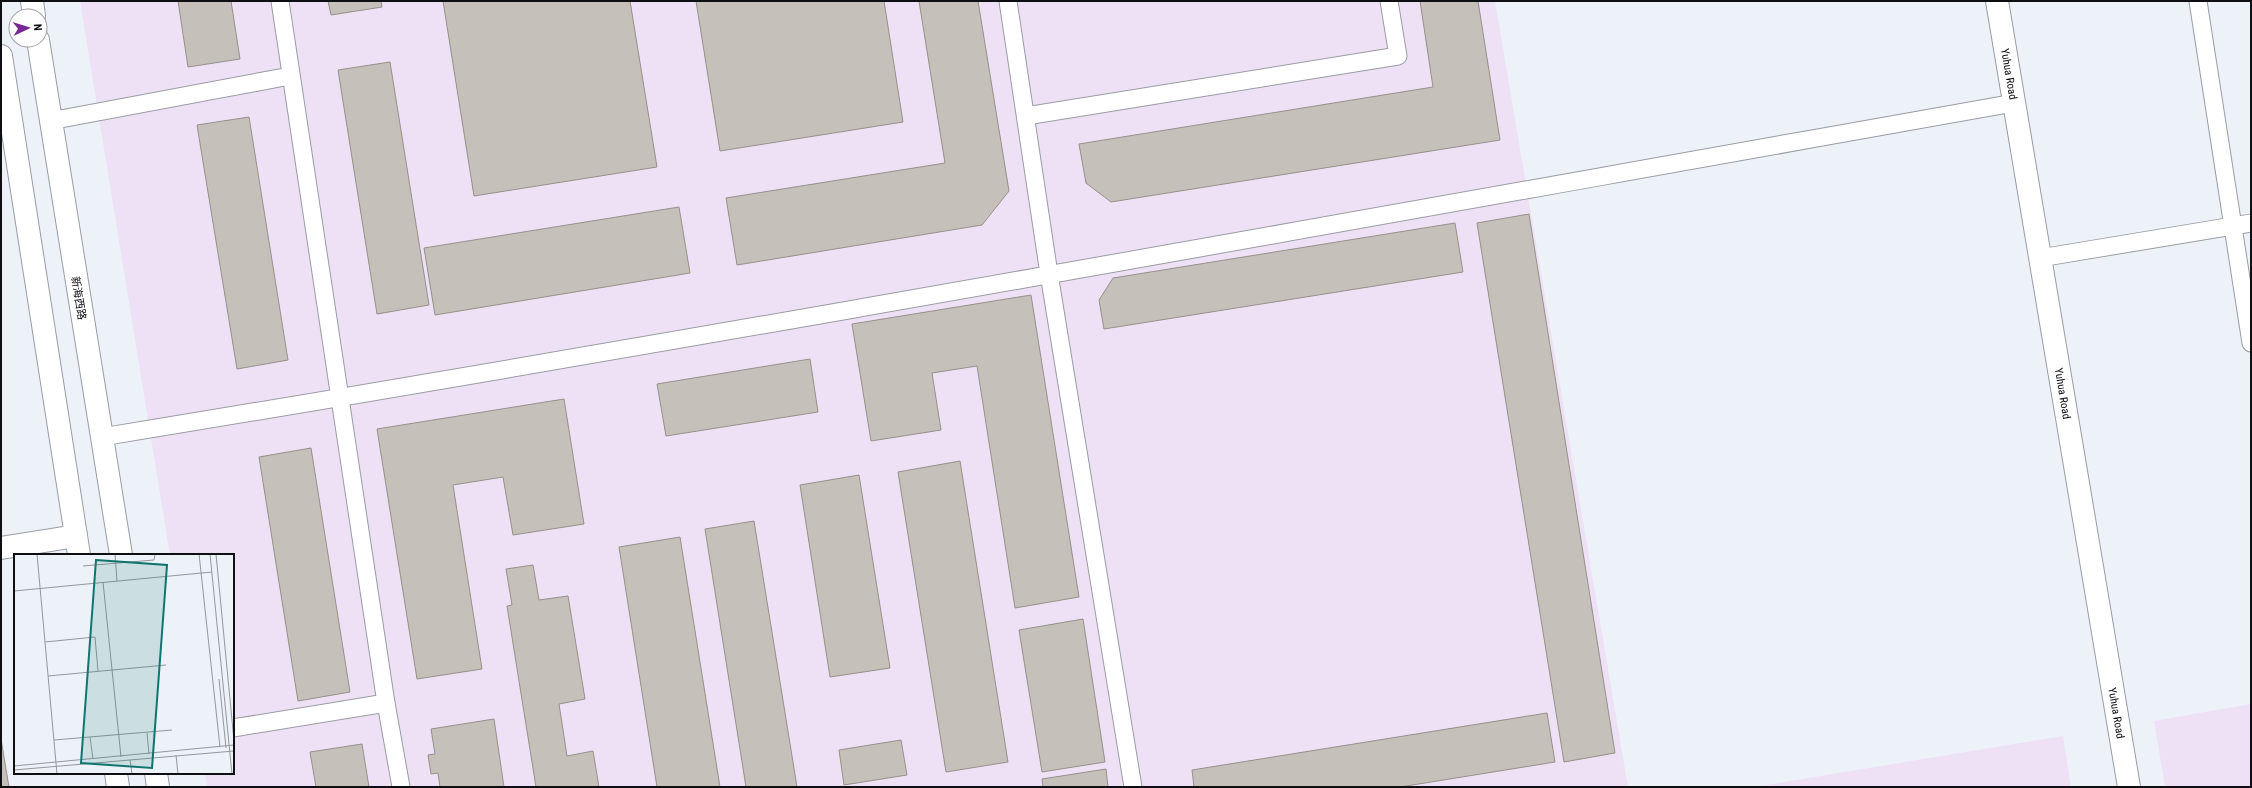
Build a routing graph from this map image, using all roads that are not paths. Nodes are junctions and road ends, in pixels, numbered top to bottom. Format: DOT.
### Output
graph roads {
  1 [pos="280,1"];
  2 [pos="1008,1"];
  3 [pos="1389,1"];
  4 [pos="1997,1"];
  5 [pos="2198,1"];
  6 [pos="39,48"];
  7 [pos="1,56"];
  8 [pos="290,76"];
  9 [pos="2014,103"];
  10 [pos="1026,116"];
  11 [pos="50,121"];
  12 [pos="2251,223"];
  13 [pos="2233,226"];
  14 [pos="2040,258"];
  15 [pos="1049,274"];
  16 [pos="2251,343"];
  17 [pos="340,398"];
  18 [pos="102,436"];
  19 [pos="78,546"];
  20 [pos="1,548"];
  21 [pos="121,554"];
  22 [pos="386,703"];
  23 [pos="234,728"];
  24 [pos="116,774"];
  25 [pos="156,774"];
  26 [pos="118,787"];
  27 [pos="158,787"];
  28 [pos="401,787"];
  29 [pos="1133,787"];
  30 [pos="2129,787"];
  1 -- 8 [label="lane"];
  2 -- 10 [label="lane"];
  3 -- 10 [label="lane"];
  4 -- 9 [label="main road, Yuhua Road"];
  5 -- 13 [label="lane"];
  6 -- 11 [label="main road, 新海西路"];
  7 -- 19 [label="main road"];
  8 -- 11 [label="lane"];
  8 -- 17 [label="lane"];
  9 -- 14 [label="main road, Yuhua Road"];
  9 -- 15 [label="lane"];
  10 -- 15 [label="lane"];
  11 -- 18 [label="main road, 新海西路"];
  12 -- 13 [label="lane"];
  13 -- 14 [label="lane"];
  13 -- 16 [label="lane"];
  14 -- 30 [label="main road, Yuhua Road"];
  15 -- 17 [label="lane"];
  15 -- 29 [label="lane"];
  17 -- 18 [label="lane"];
  17 -- 22 [label="lane"];
  18 -- 21 [label="main road, 新海西路"];
  19 -- 20 [label="main road"];
  22 -- 23 [label="lane"];
  22 -- 28 [label="lane"];
  24 -- 26 [label="main road"];
  25 -- 27 [label="main road"];
}
